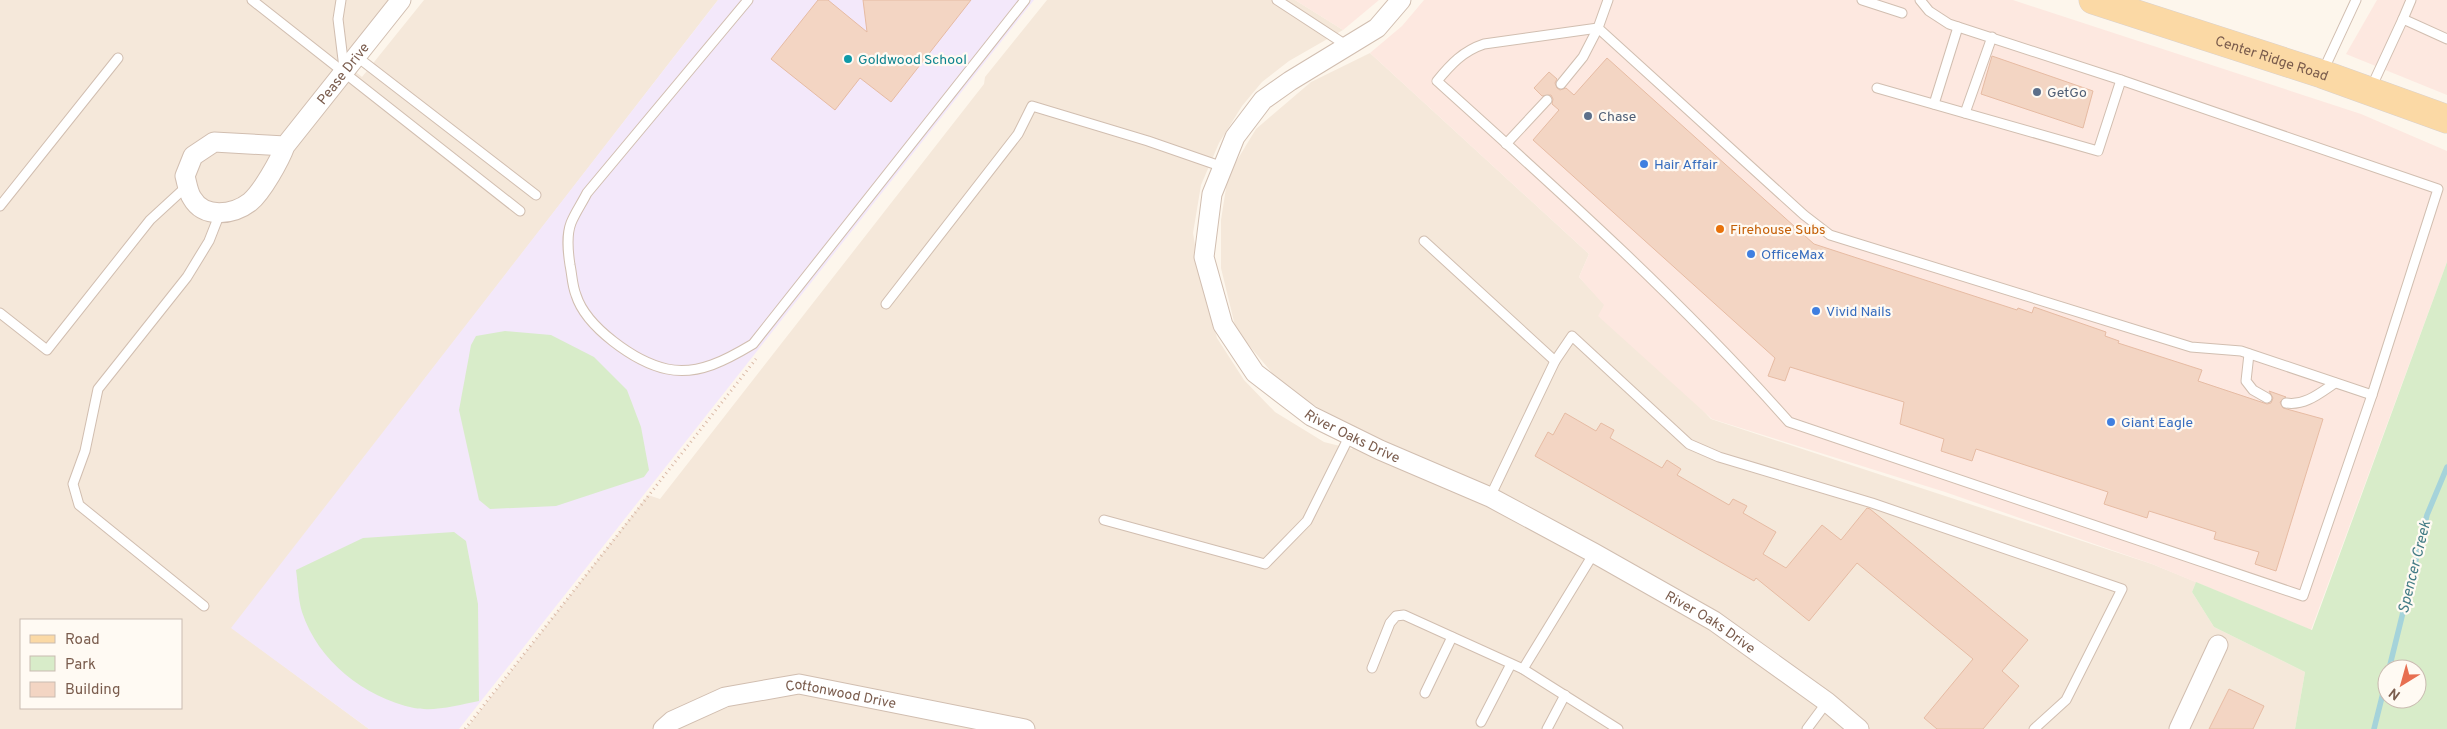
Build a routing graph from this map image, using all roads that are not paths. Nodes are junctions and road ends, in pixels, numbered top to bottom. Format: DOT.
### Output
graph roads {
  1 [pos="252,0"];
  2 [pos="341,0"];
  3 [pos="401,0"];
  4 [pos="748,0"];
  5 [pos="1026,0"];
  6 [pos="1277,0"];
  7 [pos="1401,0"];
  8 [pos="1608,0"];
  9 [pos="1862,0"];
  10 [pos="1920,0"];
  11 [pos="2093,0"];
  12 [pos="2356,0"];
  13 [pos="2411,0"];
  14 [pos="1902,13"];
  15 [pos="2403,19"];
  16 [pos="1958,27"];
  17 [pos="1598,28"];
  18 [pos="1992,37"];
  19 [pos="2447,39"];
  20 [pos="1349,47"];
  21 [pos="118,58"];
  22 [pos="350,64"];
  23 [pos="2322,74"];
  24 [pos="2121,80"];
  25 [pos="1562,84"];
  26 [pos="1877,88"];
  27 [pos="2370,91"];
  28 [pos="1547,100"];
  29 [pos="1934,104"];
  30 [pos="1965,113"];
  31 [pos="2447,119"];
  32 [pos="1506,144"];
  33 [pos="285,146"];
  34 [pos="1223,167"];
  35 [pos="188,186"];
  36 [pos="536,195"];
  37 [pos="0,206"];
  38 [pos="520,211"];
  39 [pos="220,212"];
  40 [pos="1424,240"];
  41 [pos="886,304"];
  42 [pos="0,312"];
  43 [pos="2249,354"];
  44 [pos="1555,361"];
  45 [pos="2335,383"];
  46 [pos="2372,395"];
  47 [pos="2267,398"];
  48 [pos="2286,404"];
  49 [pos="1350,435"];
  50 [pos="1490,497"];
  51 [pos="1104,520"];
  52 [pos="1594,553"];
  53 [pos="204,606"];
  54 [pos="1452,637"];
  55 [pos="2218,646"];
  56 [pos="1511,664"];
  57 [pos="1372,668"];
  58 [pos="1523,669"];
  59 [pos="1425,694"];
  60 [pos="1565,695"];
  61 [pos="1827,702"];
  62 [pos="1481,722"];
  63 [pos="662,729"];
  64 [pos="1025,729"];
  65 [pos="1547,729"];
  66 [pos="1618,729"];
  67 [pos="1807,729"];
  68 [pos="1859,729"];
  69 [pos="2034,729"];
  70 [pos="2178,729"];
  1 -- 22 [label="lane"];
  2 -- 22 [label="lane"];
  3 -- 22 [label="street, Pease Drive"];
  4 -- 5 [label="lane"];
  6 -- 20 [label="lane"];
  7 -- 20 [label="street, River Oaks Drive"];
  8 -- 17 [label="lane"];
  9 -- 14 [label="lane"];
  10 -- 16 [label="lane"];
  11 -- 23 [label="main road, Center Ridge Road"];
  12 -- 23 [label="lane"];
  13 -- 15 [label="lane"];
  15 -- 19 [label="lane"];
  15 -- 27 [label="lane"];
  16 -- 18 [label="lane"];
  16 -- 29 [label="lane"];
  17 -- 25 [label="lane"];
  17 -- 32 [label="lane"];
  17 -- 43 [label="lane"];
  18 -- 24 [label="lane"];
  18 -- 30 [label="lane"];
  20 -- 34 [label="street, River Oaks Drive"];
  21 -- 37 [label="lane"];
  22 -- 33 [label="street, Pease Drive"];
  22 -- 36 [label="lane"];
  22 -- 38 [label="lane"];
  23 -- 27 [label="main road, Center Ridge Road"];
  24 -- 30 [label="lane"];
  24 -- 46 [label="lane"];
  26 -- 29 [label="lane"];
  27 -- 31 [label="main road, Center Ridge Road"];
  28 -- 32 [label="lane"];
  29 -- 30 [label="lane"];
  32 -- 46 [label="lane"];
  33 -- 35 [label="street"];
  33 -- 39 [label="street, Pease Drive"];
  34 -- 41 [label="lane"];
  34 -- 49 [label="street, River Oaks Drive"];
  35 -- 39 [label="street"];
  35 -- 42 [label="lane"];
  39 -- 53 [label="lane"];
  40 -- 44 [label="lane"];
  43 -- 45 [label="lane"];
  43 -- 47 [label="lane"];
  44 -- 50 [label="lane"];
  44 -- 69 [label="lane"];
  45 -- 46 [label="lane"];
  45 -- 48 [label="lane"];
  49 -- 50 [label="street, River Oaks Drive"];
  49 -- 51 [label="lane"];
  50 -- 52 [label="street, River Oaks Drive"];
  52 -- 58 [label="lane"];
  52 -- 61 [label="street, River Oaks Drive"];
  54 -- 56 [label="lane"];
  54 -- 57 [label="lane"];
  54 -- 59 [label="lane"];
  55 -- 70 [label="street"];
  56 -- 58 [label="lane"];
  56 -- 62 [label="lane"];
  58 -- 60 [label="lane"];
  60 -- 65 [label="lane"];
  60 -- 66 [label="lane"];
  61 -- 67 [label="lane"];
  61 -- 68 [label="street, River Oaks Drive"];
  63 -- 64 [label="street, Cottonwood Drive"];
}
